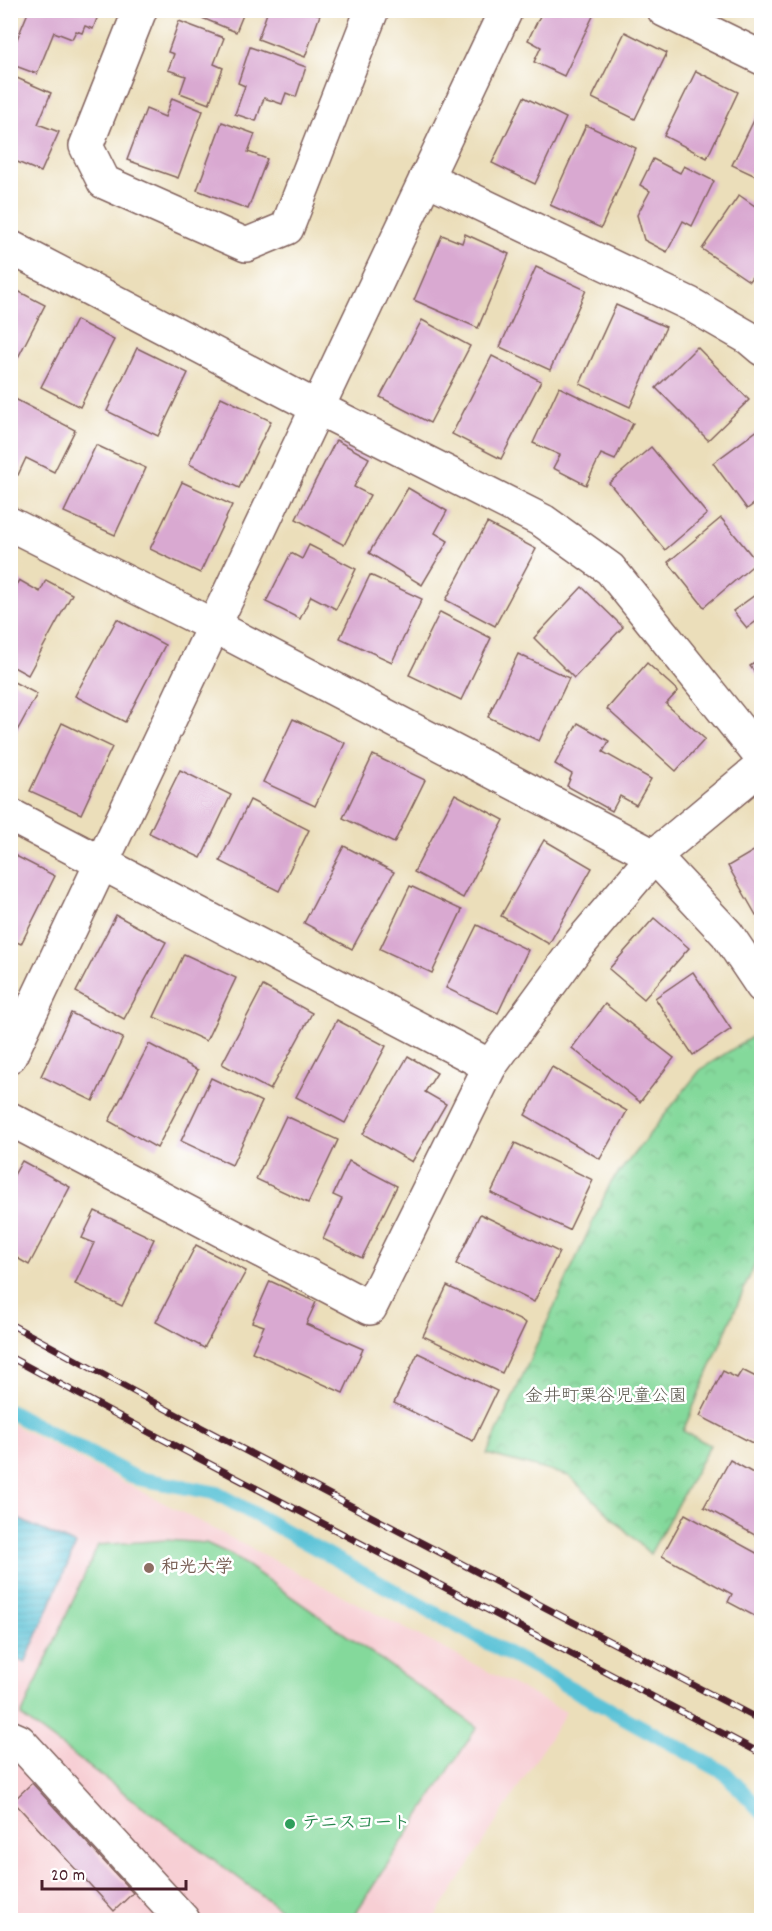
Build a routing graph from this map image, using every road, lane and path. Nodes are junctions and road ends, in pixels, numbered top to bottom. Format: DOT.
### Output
graph roads {
  1 [pos="140,10"];
  2 [pos="372,10"];
  3 [pos="506,10"];
  4 [pos="664,10"];
  5 [pos="762,58"];
  6 [pos="426,178"];
  7 [pos="10,247"];
  8 [pos="762,349"];
  9 [pos="318,408"];
  10 [pos="10,524"];
  11 [pos="214,626"];
  12 [pos="762,758"];
  13 [pos="762,766"];
  14 [pos="10,815"];
  15 [pos="654,856"];
  16 [pos="102,863"];
  17 [pos="762,986"];
  18 [pos="10,1056"];
  19 [pos="490,1066"];
  20 [pos="10,1119"];
  21 [pos="10,1737"];
  22 [pos="183,1920"];
  1 -- 2 [label="street"];
  3 -- 6 [label="street"];
  4 -- 5 [label="street"];
  6 -- 8 [label="street"];
  6 -- 9 [label="street"];
  7 -- 9 [label="street"];
  9 -- 11 [label="street"];
  9 -- 12 [label="street"];
  10 -- 11 [label="street"];
  11 -- 15 [label="street"];
  11 -- 16 [label="street"];
  13 -- 15 [label="street"];
  14 -- 16 [label="street"];
  15 -- 17 [label="street"];
  15 -- 19 [label="street"];
  16 -- 18 [label="street"];
  16 -- 19 [label="street"];
  19 -- 20 [label="street"];
  21 -- 22 [label="street"];
}
